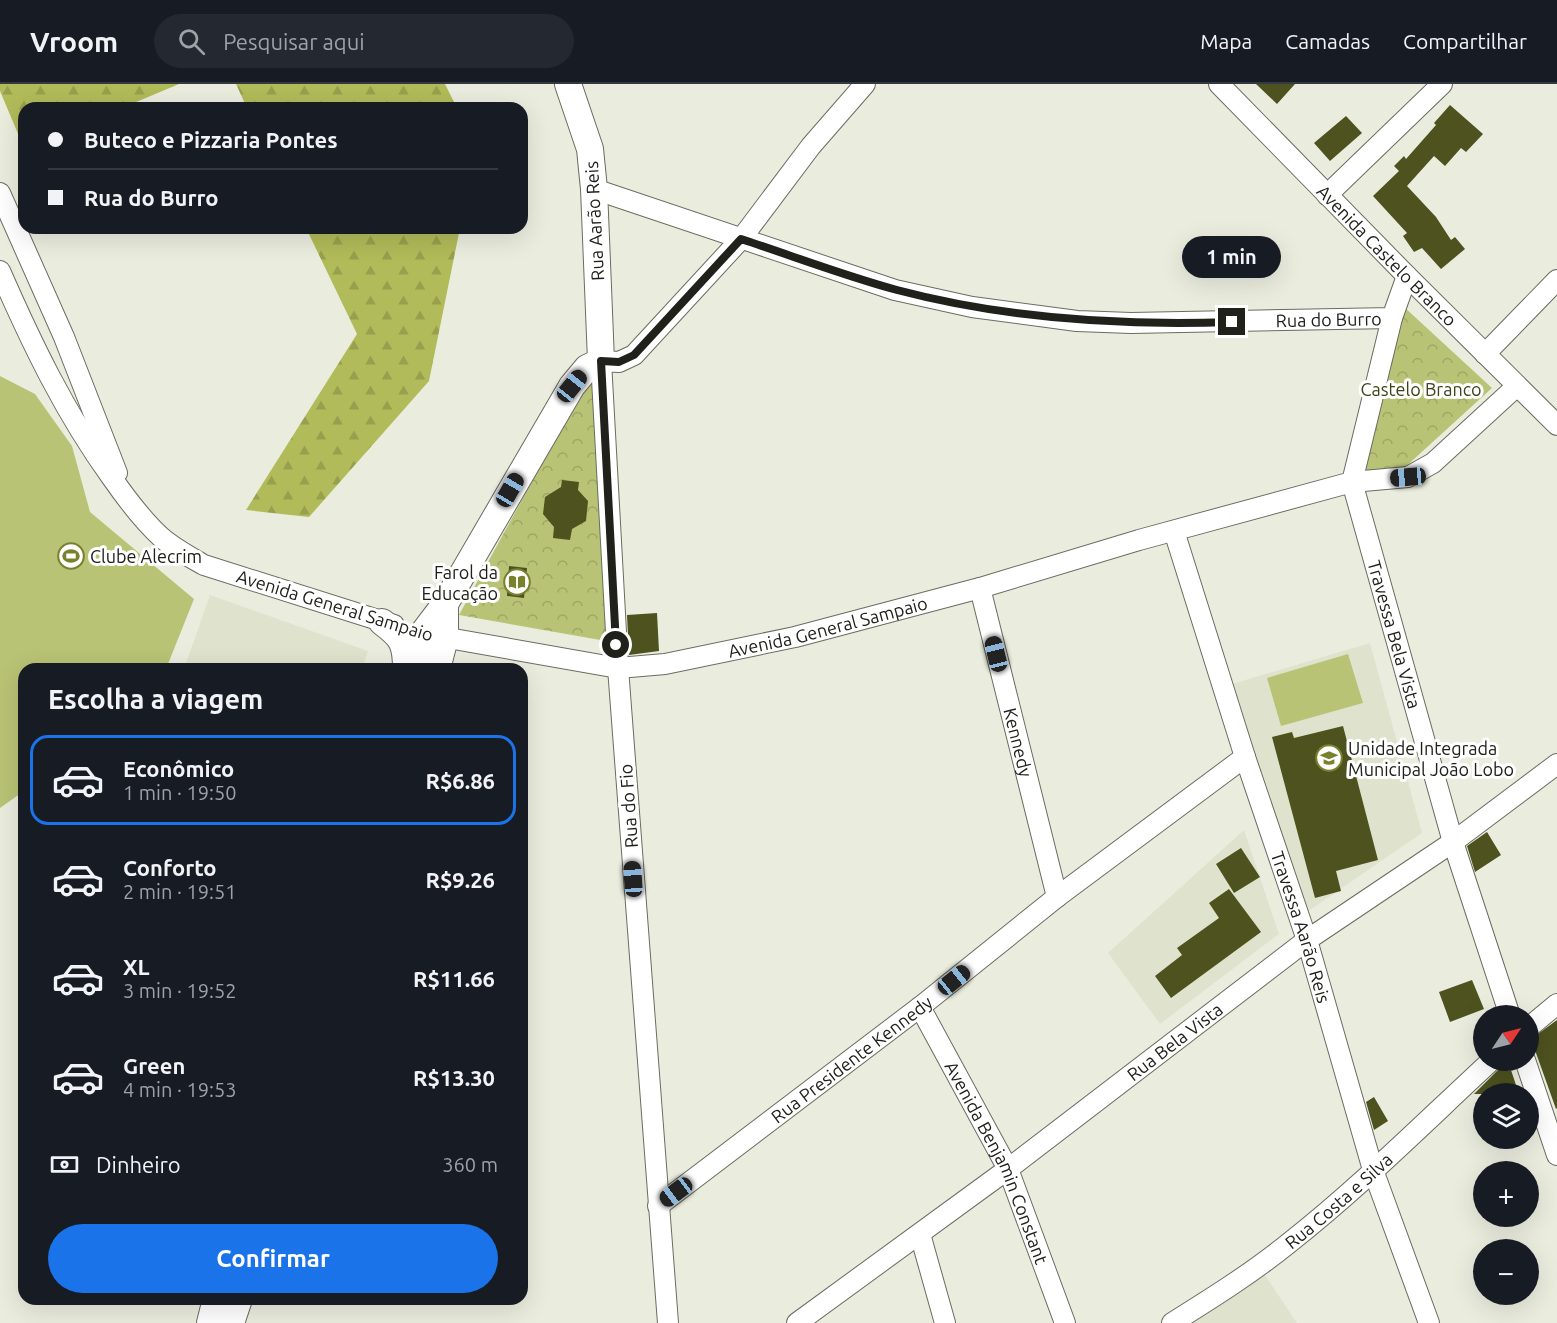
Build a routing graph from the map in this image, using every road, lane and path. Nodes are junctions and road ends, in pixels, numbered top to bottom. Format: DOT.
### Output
graph roads {
  1 [pos="568,84"];
  2 [pos="583,84"];
  3 [pos="865,84"];
  4 [pos="1219,84"];
  5 [pos="1442,84"];
  6 [pos="590,149"];
  7 [pos="594,189"];
  8 [pos="0,193"];
  9 [pos="1328,195"];
  10 [pos="18,234"];
  11 [pos="18,234"];
  12 [pos="741,239"];
  13 [pos="0,271"];
  14 [pos="1407,276"];
  15 [pos="1557,279"];
  16 [pos="1392,318"];
  17 [pos="64,337"];
  18 [pos="34,349"];
  19 [pos="1485,354"];
  20 [pos="601,361"];
  21 [pos="1517,386"];
  22 [pos="1557,425"];
  23 [pos="1352,482"];
  24 [pos="127,499"];
  25 [pos="1174,531"];
  26 [pos="980,588"];
  27 [pos="382,622"];
  28 [pos="434,636"];
  29 [pos="405,663"];
  30 [pos="416,663"];
  31 [pos="436,663"];
  32 [pos="618,668"];
  33 [pos="1245,757"];
  34 [pos="1557,764"];
  35 [pos="1453,842"];
  36 [pos="1056,897"];
  37 [pos="1308,940"];
  38 [pos="1557,1004"];
  39 [pos="1506,1005"];
  40 [pos="920,1007"];
  41 [pos="1539,1019"];
  42 [pos="1480,1071"];
  43 [pos="1529,1071"];
  44 [pos="1557,1155"];
  45 [pos="1008,1169"];
  46 [pos="1373,1170"];
  47 [pos="658,1206"];
  48 [pos="920,1234"];
  49 [pos="214,1305"];
  50 [pos="237,1305"];
  51 [pos="210,1323"];
  52 [pos="231,1323"];
  53 [pos="668,1323"];
  54 [pos="797,1323"];
  55 [pos="945,1323"];
  56 [pos="1065,1323"];
  57 [pos="1172,1323"];
  58 [pos="1429,1323"];
  1 -- 6 [label="main road, Rua Aarão Reis"];
  2 -- 6 [label="main road"];
  3 -- 12 [label="street"];
  4 -- 9 [label="street, Avenida Castelo Branco"];
  5 -- 9 [label="street"];
  6 -- 7 [label="main road, Rua Aarão Reis"];
  7 -- 12 [label="street, Rua do Burro"];
  7 -- 20 [label="main road, Rua Aarão Reis"];
  8 -- 11 [label="street, Avenida General Sampaio"];
  9 -- 14 [label="street, Avenida Castelo Branco"];
  10 -- 17 [label="street, Avenida General Sampaio"];
  12 -- 16 [label="street, Rua do Burro"];
  12 -- 20 [label="street"];
  13 -- 18 [label="street, Avenida General Sampaio"];
  14 -- 16 [label="street, Rua do Burro"];
  14 -- 19 [label="street, Avenida Castelo Branco"];
  15 -- 19 [label="street"];
  16 -- 23 [label="street, Travessa Bela Vista"];
  17 -- 18 [label="street"];
  17 -- 24 [label="street, Avenida General Sampaio"];
  18 -- 24 [label="street, Avenida General Sampaio"];
  19 -- 21 [label="street, Avenida Castelo Branco"];
  20 -- 28 [label="main road"];
  20 -- 32 [label="street, Rua do Fio"];
  21 -- 22 [label="street, Avenida Castelo Branco"];
  21 -- 23 [label="street, Avenida General Sampaio"];
  23 -- 25 [label="street, Avenida General Sampaio"];
  23 -- 35 [label="street, Travessa Bela Vista"];
  24 -- 27 [label="street, Avenida General Sampaio"];
  25 -- 26 [label="street, Avenida General Sampaio"];
  25 -- 33 [label="street, Travessa Aarão Reis"];
  26 -- 32 [label="street, Avenida General Sampaio"];
  26 -- 36 [label="street, Kennedy"];
  27 -- 28 [label="street, Avenida General Sampaio"];
  27 -- 29 [label="main road"];
  28 -- 30 [label="main road"];
  28 -- 31 [label="main road"];
  28 -- 32 [label="street, Avenida General Sampaio"];
  32 -- 47 [label="street, Rua do Fio"];
  33 -- 36 [label="street, Rua Presidente Kennedy"];
  33 -- 37 [label="street, Travessa Aarão Reis"];
  34 -- 35 [label="street, Rua Bela Vista"];
  35 -- 37 [label="street, Rua Bela Vista"];
  35 -- 39 [label="street, Travessa Bela Vista"];
  36 -- 40 [label="street, Rua Presidente Kennedy"];
  37 -- 45 [label="street, Rua Bela Vista"];
  37 -- 46 [label="street, Travessa Aarão Reis"];
  38 -- 41 [label="street"];
  40 -- 45 [label="street, Avenida Benjamin Constant"];
  40 -- 47 [label="street, Rua Presidente Kennedy"];
  42 -- 46 [label="street, Rua Costa e Silva"];
  43 -- 44 [label="street"];
  45 -- 48 [label="street, Rua Bela Vista"];
  45 -- 56 [label="street, Avenida Benjamin Constant"];
  46 -- 57 [label="street, Rua Costa e Silva"];
  46 -- 58 [label="street, Travessa Aarão Reis"];
  47 -- 53 [label="street, Rua do Fio"];
  48 -- 54 [label="street, Rua Bela Vista"];
  48 -- 55 [label="street"];
  49 -- 51 [label="main road"];
  50 -- 52 [label="main road"];
}
